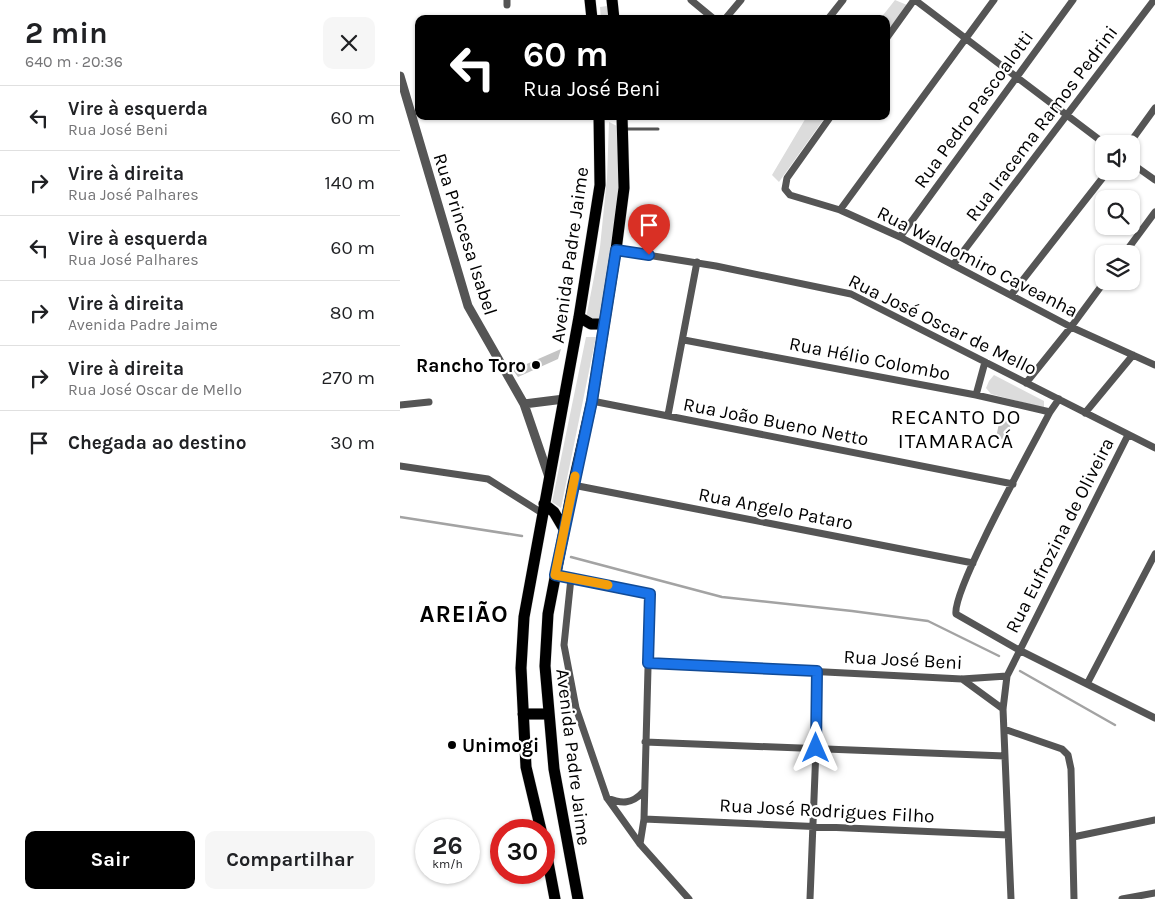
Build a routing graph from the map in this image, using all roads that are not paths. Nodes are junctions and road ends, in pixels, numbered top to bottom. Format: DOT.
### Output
graph roads {
  1 [pos="590,0"];
  2 [pos="612,0"];
  3 [pos="691,0"];
  4 [pos="741,0"];
  5 [pos="843,0"];
  6 [pos="915,0"];
  7 [pos="994,0"];
  8 [pos="1073,0"];
  9 [pos="1154,0"];
  10 [pos="592,15"];
  11 [pos="614,15"];
  12 [pos="709,15"];
  13 [pos="728,15"];
  14 [pos="831,15"];
  15 [pos="890,34"];
  16 [pos="965,40"];
  17 [pos="400,76"];
  18 [pos="1016,76"];
  19 [pos="1155,108"];
  20 [pos="1068,116"];
  21 [pos="600,120"];
  22 [pos="622,120"];
  23 [pos="828,120"];
  24 [pos="623,128"];
  25 [pos="658,129"];
  26 [pos="1136,135"];
  27 [pos="1095,136"];
  28 [pos="1140,169"];
  29 [pos="1101,180"];
  30 [pos="1155,180"];
  31 [pos="840,210"];
  32 [pos="1155,212"];
  33 [pos="900,238"];
  34 [pos="1131,245"];
  35 [pos="616,250"];
  36 [pos="697,262"];
  37 [pos="953,265"];
  38 [pos="1098,290"];
  39 [pos="1011,295"];
  40 [pos="579,317"];
  41 [pos="604,324"];
  42 [pos="1071,327"];
  43 [pos="684,340"];
  44 [pos="1133,355"];
  45 [pos="985,362"];
  46 [pos="1155,365"];
  47 [pos="1026,383"];
  48 [pos="976,395"];
  49 [pos="564,399"];
  50 [pos="1059,399"];
  51 [pos="592,401"];
  52 [pos="429,402"];
  53 [pos="524,404"];
  54 [pos="400,405"];
  55 [pos="1050,412"];
  56 [pos="1085,414"];
  57 [pos="668,415"];
  58 [pos="1128,435"];
  59 [pos="1155,448"];
  60 [pos="400,466"];
  61 [pos="550,479"];
  62 [pos="1013,484"];
  63 [pos="573,485"];
  64 [pos="543,509"];
  65 [pos="564,529"];
  66 [pos="1155,554"];
  67 [pos="973,564"];
  68 [pos="555,575"];
  69 [pos="571,578"];
  70 [pos="1019,650"];
  71 [pos="648,663"];
  72 [pos="817,671"];
  73 [pos="1007,676"];
  74 [pos="962,679"];
  75 [pos="1086,684"];
  76 [pos="1004,709"];
  77 [pos="523,714"];
  78 [pos="548,714"];
  79 [pos="1155,718"];
  80 [pos="1004,729"];
  81 [pos="645,742"];
  82 [pos="816,748"];
  83 [pos="1005,756"];
  84 [pos="643,792"];
  85 [pos="606,798"];
  86 [pos="538,819"];
  87 [pos="644,819"];
  88 [pos="1155,820"];
  89 [pos="812,825"];
  90 [pos="1008,835"];
  91 [pos="1073,837"];
  92 [pos="640,844"];
  93 [pos="552,884"];
  94 [pos="1155,894"];
  95 [pos="555,899"];
  96 [pos="578,899"];
  97 [pos="690,899"];
  98 [pos="810,899"];
  99 [pos="1011,899"];
  100 [pos="1074,899"];
  101 [pos="1122,899"];
  1 -- 10 [label="main road"];
  2 -- 11 [label="main road"];
  3 -- 12 [label="street"];
  4 -- 13 [label="street"];
  5 -- 14 [label="street"];
  6 -- 15 [label="street"];
  6 -- 16 [label="street"];
  7 -- 16 [label="street"];
  8 -- 18 [label="street, Rua Pedro Pascoalotti"];
  9 -- 20 [label="street, Rua Iracema Ramos Pedrini"];
  16 -- 18 [label="street"];
  16 -- 31 [label="street"];
  17 -- 53 [label="street, Rua Princesa Isabel"];
  18 -- 20 [label="street"];
  18 -- 33 [label="street, Rua Pedro Pascoalotti"];
  19 -- 26 [label="street"];
  20 -- 27 [label="street"];
  20 -- 37 [label="street, Rua Iracema Ramos Pedrini"];
  21 -- 40 [label="main road, Avenida Padre Jaime"];
  22 -- 24 [label="main road, Avenida Padre Jaime"];
  23 -- 31 [label="street, Rua Waldomiro Caveanha"];
  24 -- 25 [label="lane"];
  24 -- 35 [label="main road, Avenida Padre Jaime"];
  28 -- 30 [label="street"];
  29 -- 39 [label="street"];
  31 -- 33 [label="street, Rua Waldomiro Caveanha"];
  32 -- 34 [label="street"];
  33 -- 37 [label="street, Rua Waldomiro Caveanha"];
  35 -- 36 [label="street, Rua José Oscar de Mello"];
  35 -- 41 [label="main road, Avenida Padre Jaime"];
  36 -- 43 [label="street"];
  36 -- 45 [label="street, Rua José Oscar de Mello"];
  37 -- 39 [label="street, Rua Waldomiro Caveanha"];
  38 -- 42 [label="street"];
  39 -- 42 [label="street, Rua Waldomiro Caveanha"];
  40 -- 41 [label="main road"];
  40 -- 49 [label="main road, Avenida Padre Jaime"];
  41 -- 51 [label="main road, Avenida Padre Jaime"];
  42 -- 44 [label="street, Rua Waldomiro Caveanha"];
  42 -- 47 [label="street"];
  43 -- 48 [label="street, Rua Hélio Colombo"];
  43 -- 57 [label="street"];
  44 -- 46 [label="street, Rua Waldomiro Caveanha"];
  44 -- 56 [label="street"];
  45 -- 47 [label="street, Rua José Oscar de Mello"];
  45 -- 48 [label="street"];
  47 -- 50 [label="street, Rua José Oscar de Mello"];
  48 -- 55 [label="street, Rua Hélio Colombo"];
  49 -- 53 [label="street"];
  49 -- 61 [label="main road, Avenida Padre Jaime"];
  50 -- 55 [label="street"];
  50 -- 56 [label="street, Rua José Oscar de Mello"];
  51 -- 57 [label="street, Rua João Bueno Netto"];
  51 -- 63 [label="main road, Avenida Padre Jaime"];
  52 -- 54 [label="street"];
  53 -- 61 [label="street, Rua Princesa Isabel"];
  55 -- 62 [label="street"];
  56 -- 58 [label="street, Rua José Oscar de Mello"];
  57 -- 62 [label="street, Rua João Bueno Netto"];
  58 -- 59 [label="street, Rua José Oscar de Mello"];
  58 -- 70 [label="street, Rua Eufrozina de Oliveira"];
  60 -- 64 [label="street"];
  61 -- 64 [label="main road, Avenida Padre Jaime"];
  62 -- 67 [label="street"];
  63 -- 65 [label="main road, Avenida Padre Jaime"];
  63 -- 67 [label="street, Rua Angelo Pataro"];
  64 -- 65 [label="main road"];
  64 -- 77 [label="main road, Avenida Padre Jaime"];
  65 -- 68 [label="main road, Avenida Padre Jaime"];
  66 -- 75 [label="street"];
  67 -- 70 [label="street"];
  68 -- 69 [label="street"];
  68 -- 78 [label="main road, Avenida Padre Jaime"];
  69 -- 71 [label="street"];
  69 -- 85 [label="street"];
  70 -- 73 [label="street, Rua Eufrozina de Oliveira"];
  70 -- 75 [label="street"];
  71 -- 72 [label="street, Rua José Beni"];
  71 -- 81 [label="street"];
  72 -- 74 [label="street, Rua José Beni"];
  72 -- 82 [label="street"];
  73 -- 74 [label="street, Rua José Beni"];
  73 -- 76 [label="street, Rua Eufrozina de Oliveira"];
  74 -- 76 [label="street"];
  75 -- 79 [label="street"];
  76 -- 80 [label="street, Rua Eufrozina de Oliveira"];
  77 -- 78 [label="main road"];
  77 -- 86 [label="main road, Avenida Padre Jaime"];
  78 -- 96 [label="main road, Avenida Padre Jaime"];
  80 -- 83 [label="street, Rua Eufrozina de Oliveira"];
  80 -- 91 [label="street"];
  81 -- 82 [label="street"];
  81 -- 84 [label="street"];
  82 -- 83 [label="street"];
  82 -- 89 [label="street"];
  83 -- 90 [label="street, Rua Eufrozina de Oliveira"];
  84 -- 85 [label="street"];
  84 -- 87 [label="street"];
  85 -- 92 [label="street"];
  87 -- 89 [label="street, Rua José Rodrigues Filho"];
  87 -- 92 [label="street"];
  88 -- 91 [label="street"];
  89 -- 90 [label="street, Rua José Rodrigues Filho"];
  89 -- 98 [label="street"];
  90 -- 99 [label="street, Rua Eufrozina de Oliveira"];
  91 -- 100 [label="street"];
  92 -- 97 [label="street"];
  93 -- 95 [label="main road, Avenida Padre Jaime"];
  94 -- 101 [label="street"];
}
